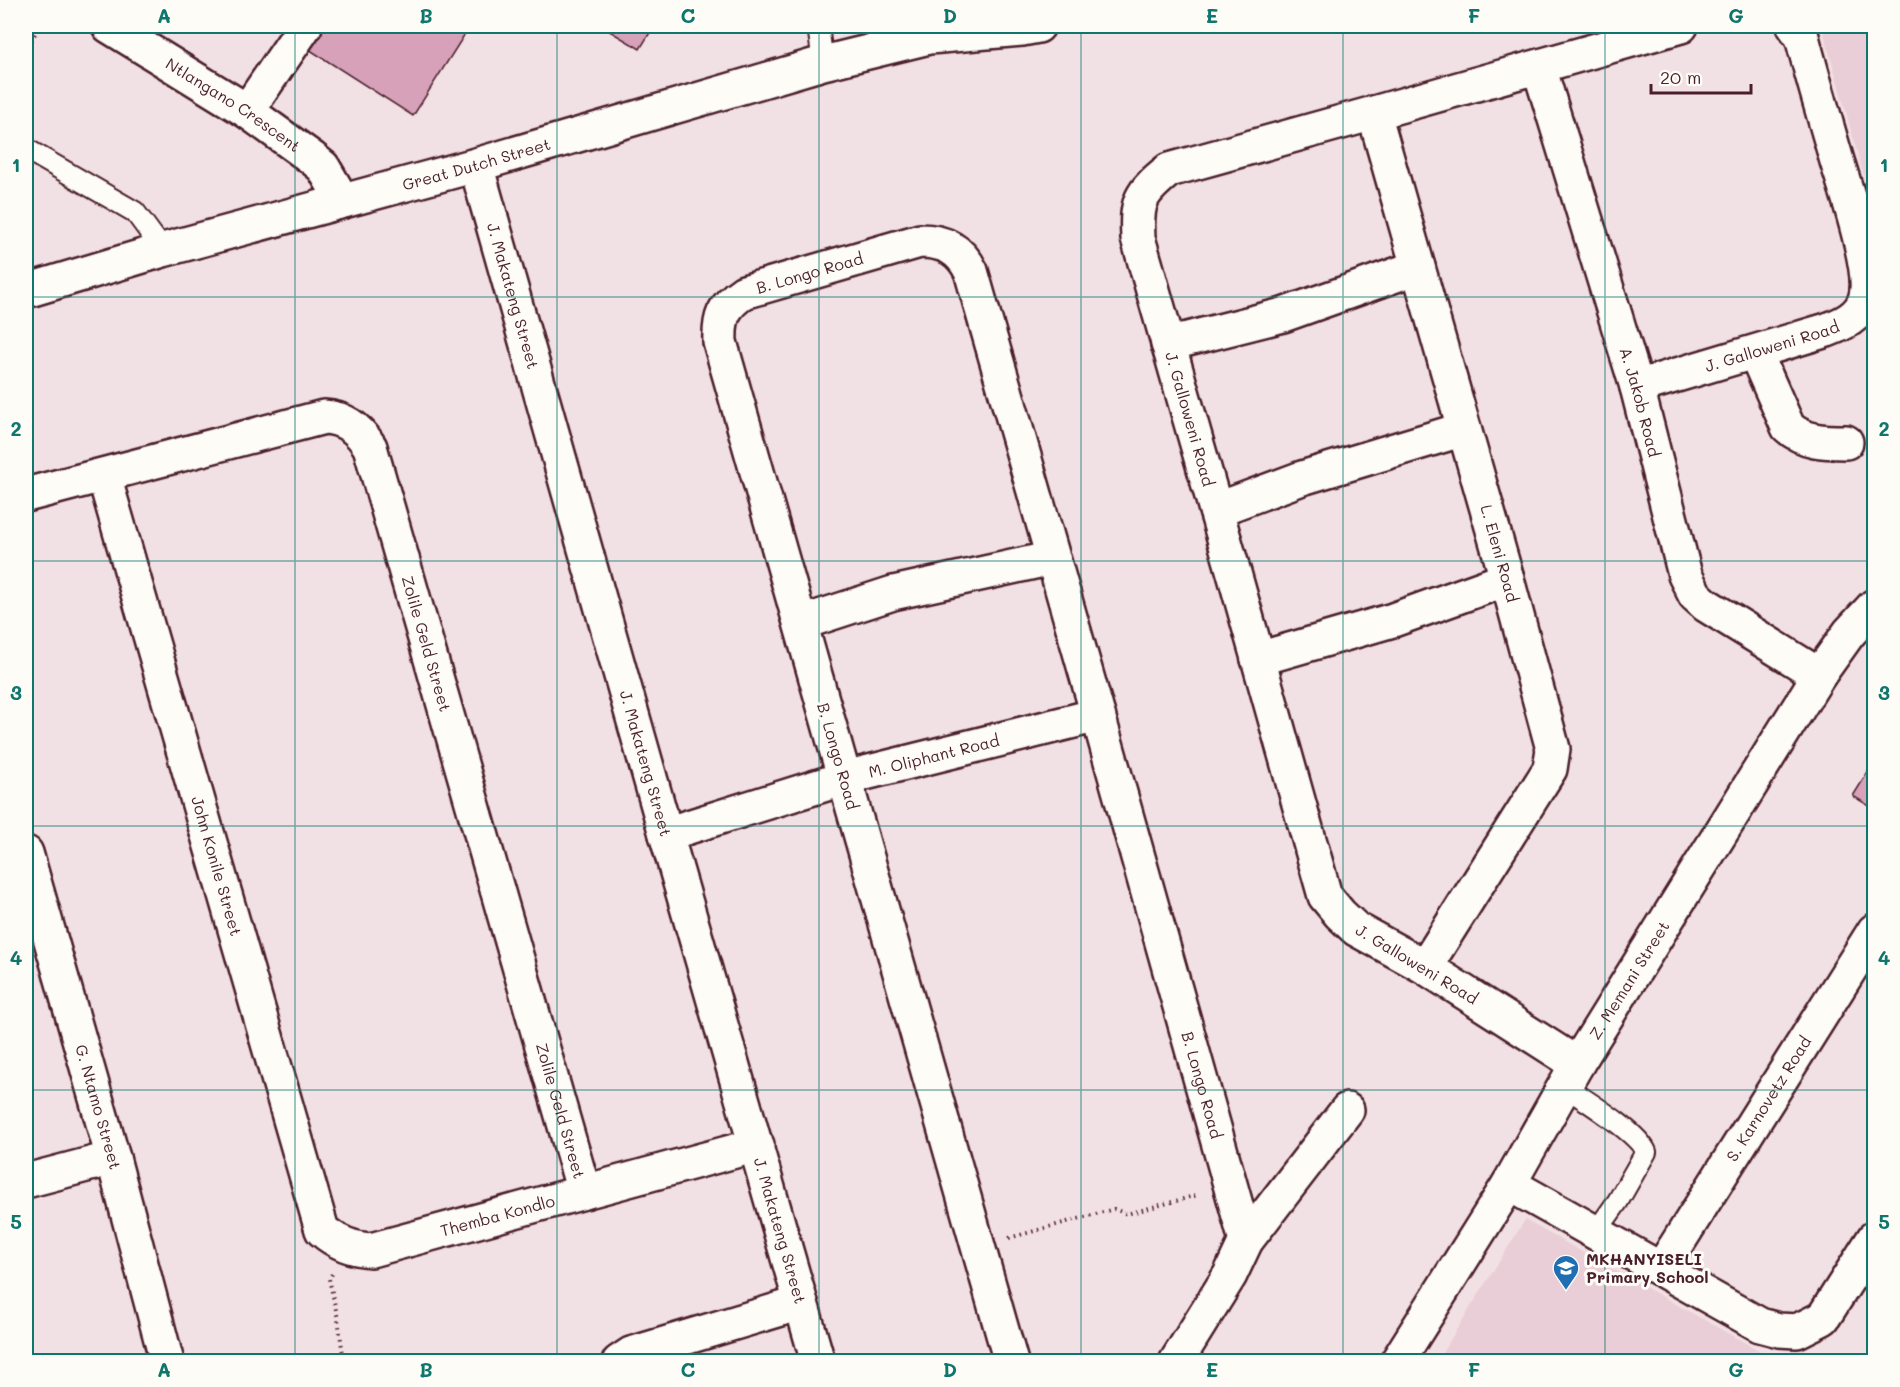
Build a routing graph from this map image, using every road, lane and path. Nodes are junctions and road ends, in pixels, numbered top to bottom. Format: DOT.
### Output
graph roads {
  1 [pos="39,26"];
  2 [pos="109,26"];
  3 [pos="305,26"];
  4 [pos="818,26"];
  5 [pos="1038,26"];
  6 [pos="1681,26"];
  7 [pos="1794,26"];
  8 [pos="942,31"];
  9 [pos="26,51"];
  10 [pos="824,63"];
  11 [pos="1539,67"];
  12 [pos="247,111"];
  13 [pos="1374,113"];
  14 [pos="26,149"];
  15 [pos="476,165"];
  16 [pos="344,201"];
  17 [pos="163,250"];
  18 [pos="1418,267"];
  19 [pos="26,291"];
  20 [pos="1168,344"];
  21 [pos="1755,352"];
  22 [pos="1637,387"];
  23 [pos="1464,429"];
  24 [pos="1846,442"];
  25 [pos="104,476"];
  26 [pos="26,495"];
  27 [pos="1216,510"];
  28 [pos="1053,558"];
  29 [pos="1507,579"];
  30 [pos="1875,606"];
  31 [pos="801,623"];
  32 [pos="1258,659"];
  33 [pos="1819,675"];
  34 [pos="1098,715"];
  35 [pos="844,778"];
  36 [pos="666,834"];
  37 [pos="26,854"];
  38 [pos="1875,931"];
  39 [pos="1425,967"];
  40 [pos="1571,1075"];
  41 [pos="1347,1110"];
  42 [pos="757,1145"];
  43 [pos="112,1158"];
  44 [pos="26,1181"];
  45 [pos="1509,1184"];
  46 [pos="1230,1186"];
  47 [pos="584,1192"];
  48 [pos="1596,1232"];
  49 [pos="1875,1238"];
  50 [pos="1246,1241"];
  51 [pos="344,1244"];
  52 [pos="978,1247"];
  53 [pos="1662,1268"];
  54 [pos="801,1303"];
  55 [pos="167,1362"];
  56 [pos="344,1362"];
  57 [pos="619,1362"];
  58 [pos="818,1362"];
  59 [pos="1011,1362"];
  60 [pos="1176,1362"];
  61 [pos="1397,1362"];
  1 -- 9 [label="path"];
  2 -- 12 [label="street, Ntlangano Crescent"];
  3 -- 12 [label="street"];
  4 -- 10 [label="lane"];
  5 -- 8 [label="street, Great Dutch Street"];
  6 -- 11 [label="street, J. Galloweni Road"];
  7 -- 21 [label="street, J. Galloweni Road"];
  8 -- 10 [label="street, Great Dutch Street"];
  10 -- 15 [label="street, Great Dutch Street"];
  11 -- 13 [label="street, J. Galloweni Road"];
  11 -- 22 [label="street, A. Jakob Road"];
  12 -- 16 [label="street, Ntlangano Crescent"];
  13 -- 18 [label="street, L. Eleni Road"];
  13 -- 20 [label="street, J. Galloweni Road"];
  14 -- 17 [label="lane"];
  15 -- 16 [label="street, Great Dutch Street"];
  15 -- 36 [label="street, J. Makateng Street"];
  16 -- 17 [label="street, Great Dutch Street"];
  17 -- 19 [label="street, Great Dutch Street"];
  18 -- 20 [label="street"];
  18 -- 23 [label="street, L. Eleni Road"];
  20 -- 27 [label="street, J. Galloweni Road"];
  21 -- 22 [label="street, J. Galloweni Road"];
  21 -- 24 [label="street"];
  22 -- 33 [label="street, A. Jakob Road"];
  23 -- 27 [label="street"];
  23 -- 29 [label="street, L. Eleni Road"];
  25 -- 26 [label="street, Zolile Geld Street"];
  25 -- 47 [label="street, Zolile Geld Street"];
  25 -- 51 [label="street, John Konile Street"];
  27 -- 32 [label="street, J. Galloweni Road"];
  28 -- 31 [label="street"];
  28 -- 31 [label="street, B. Longo Road"];
  28 -- 34 [label="street, B. Longo Road"];
  29 -- 32 [label="street"];
  29 -- 39 [label="street, L. Eleni Road"];
  30 -- 33 [label="street, Z. Memani Street"];
  31 -- 35 [label="street, B. Longo Road"];
  32 -- 39 [label="street, J. Galloweni Road"];
  33 -- 40 [label="street, Z. Memani Street"];
  34 -- 35 [label="street, M. Oliphant Road"];
  34 -- 46 [label="street, B. Longo Road"];
  35 -- 36 [label="street, M. Oliphant Road"];
  35 -- 52 [label="street, B. Longo Road"];
  36 -- 42 [label="street, J. Makateng Street"];
  37 -- 43 [label="street, G. Ntamo Street"];
  38 -- 53 [label="street, S. Karnovetz Road"];
  39 -- 40 [label="street, J. Galloweni Road"];
  40 -- 45 [label="street, Z. Memani Street"];
  40 -- 48 [label="lane"];
  41 -- 50 [label="street"];
  42 -- 47 [label="street, Themba Kondlo"];
  42 -- 54 [label="street, J. Makateng Street"];
  43 -- 44 [label="street"];
  43 -- 55 [label="street, G. Ntamo Street"];
  45 -- 48 [label="street"];
  45 -- 61 [label="street, Z. Memani Street"];
  46 -- 50 [label="street, B. Longo Road"];
  46 -- 52 [label="path"];
  47 -- 51 [label="street, Themba Kondlo"];
  48 -- 53 [label="street"];
  49 -- 53 [label="street"];
  50 -- 60 [label="street"];
  51 -- 56 [label="path"];
  52 -- 59 [label="street, B. Longo Road"];
  54 -- 57 [label="street"];
  54 -- 58 [label="street, J. Makateng Street"];
}
